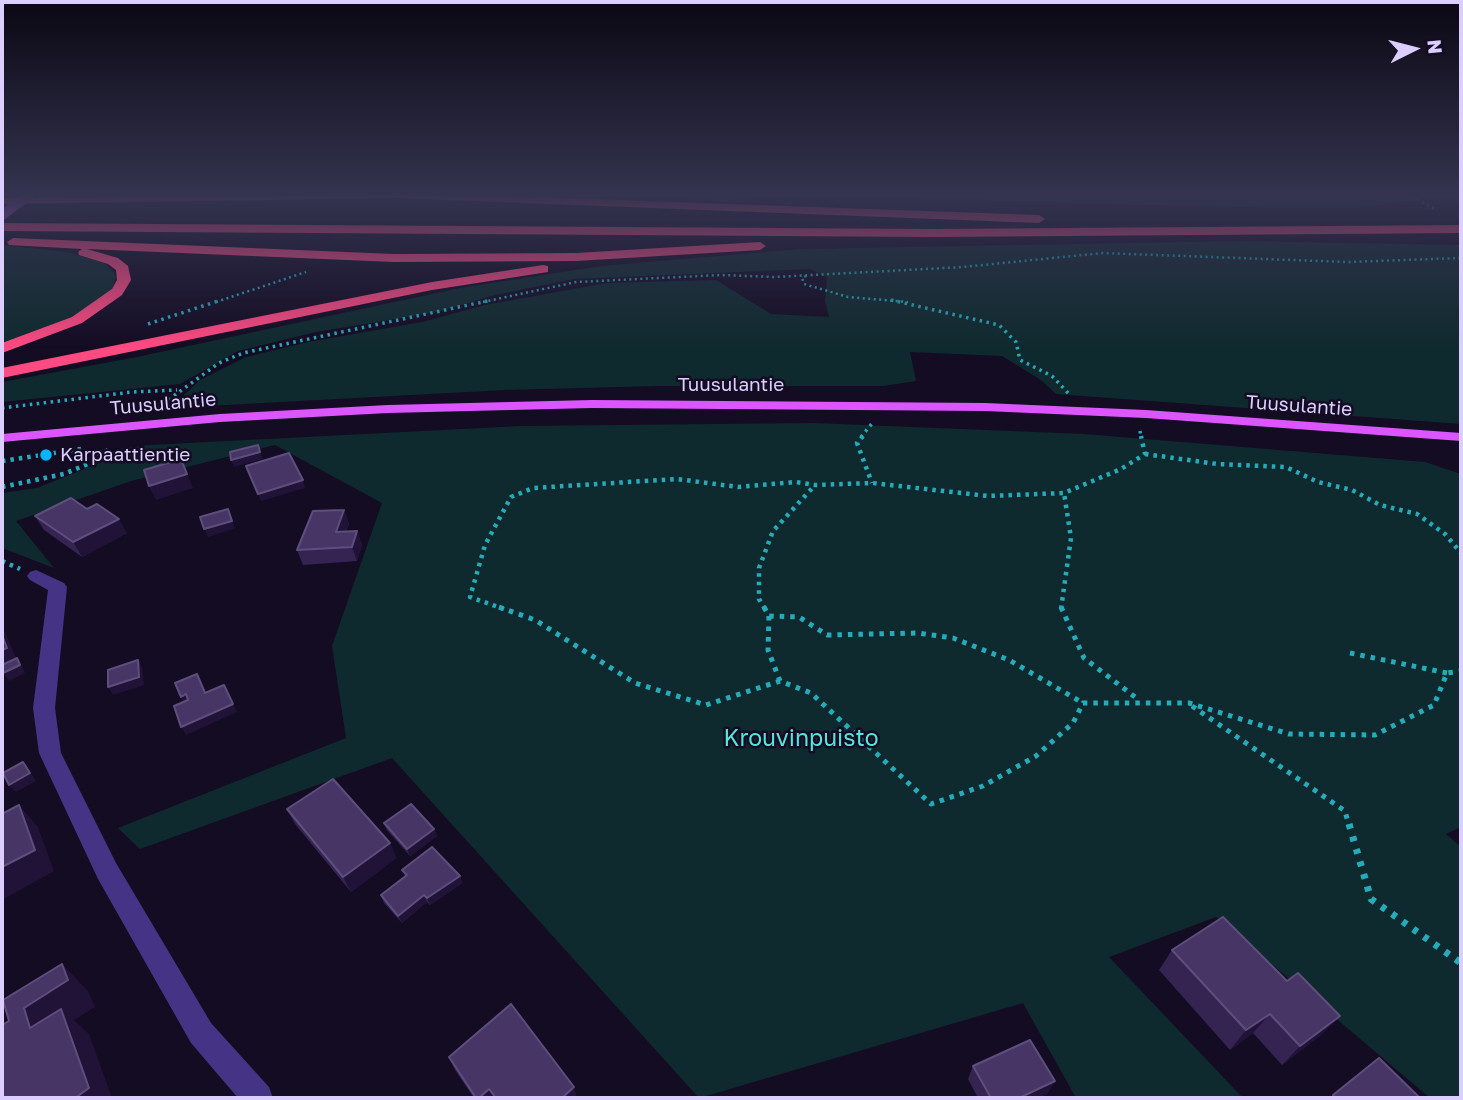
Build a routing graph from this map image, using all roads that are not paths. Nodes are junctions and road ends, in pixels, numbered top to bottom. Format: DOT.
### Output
graph roads {
  1 [pos="32,245"];
  2 [pos="88,245"];
  3 [pos="775,245"];
  4 [pos="657,253"];
  5 [pos="2,348"];
  6 [pos="2,373"];
  7 [pos="1461,437"];
  8 [pos="2,438"];
  9 [pos="36,576"];
  10 [pos="258,1098"];
  1 -- 5 [label="highway"];
  2 -- 4 [label="highway"];
  3 -- 4 [label="highway"];
  4 -- 6 [label="highway"];
  7 -- 8 [label="main road, Tuusulantie"];
  9 -- 10 [label="street"];
}
